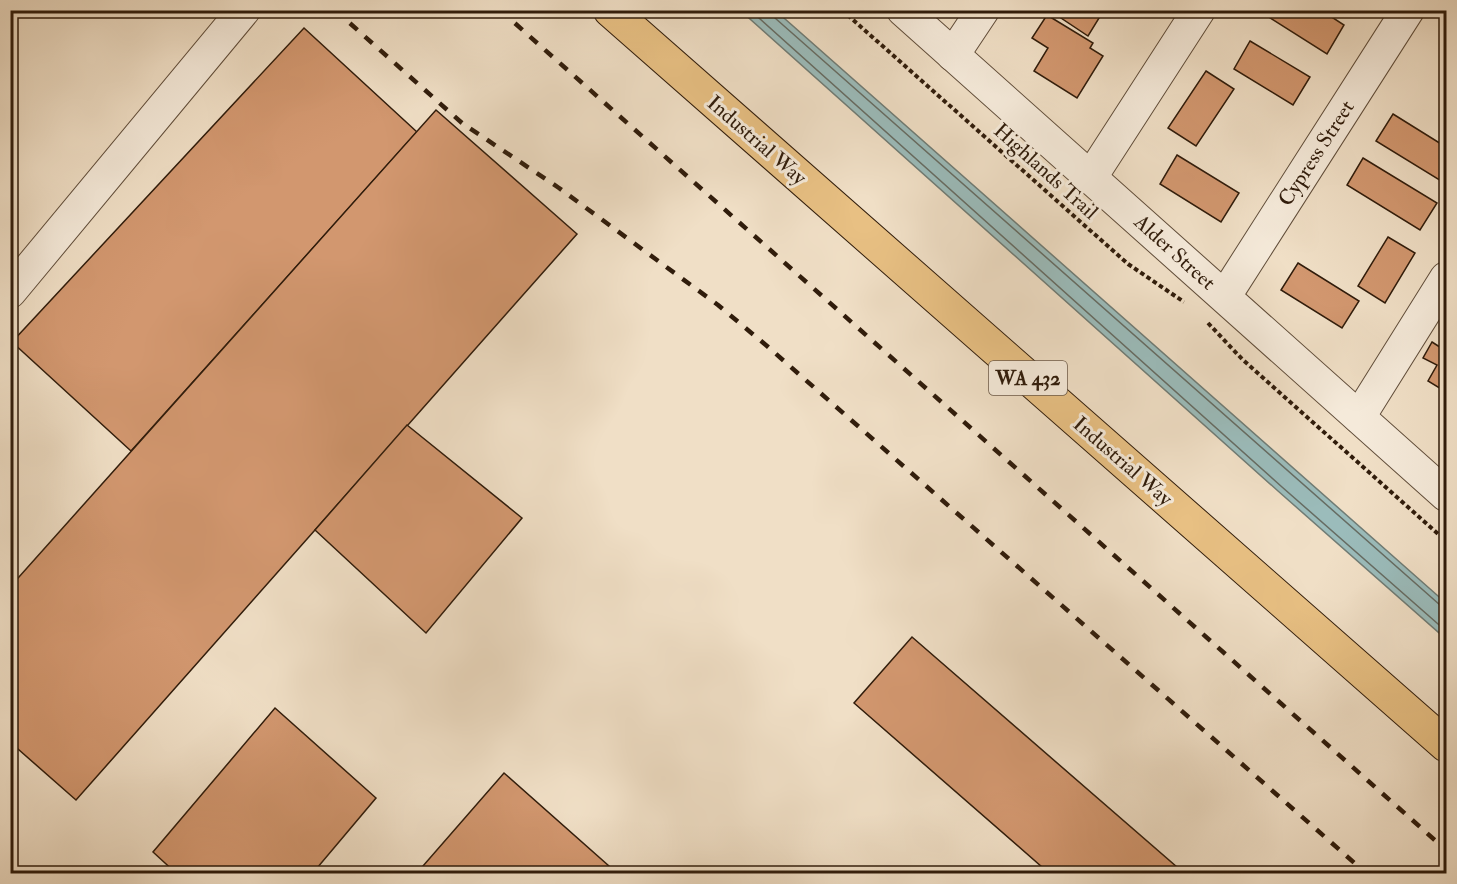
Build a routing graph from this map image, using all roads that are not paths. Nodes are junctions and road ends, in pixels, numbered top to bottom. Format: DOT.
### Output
graph roads {
  1 [pos="243,10"];
  2 [pos="610,10"];
  3 [pos="903,10"];
  4 [pos="983,10"];
  5 [pos="1199,10"];
  6 [pos="1408,10"];
  7 [pos="953,55"];
  8 [pos="1091,177"];
  9 [pos="1446,278"];
  10 [pos="10,292"];
  11 [pos="1225,296"];
  12 [pos="1359,417"];
  13 [pos="1446,495"];
  14 [pos="1446,745"];
  1 -- 10 [label="street"];
  2 -- 14 [label="main road, Industrial Way / WA 432"];
  3 -- 7 [label="street, Alder Street"];
  4 -- 7 [label="street"];
  5 -- 8 [label="street"];
  6 -- 11 [label="street, Cypress Street"];
  7 -- 8 [label="street, Alder Street"];
  8 -- 11 [label="street, Alder Street"];
  9 -- 12 [label="street"];
  11 -- 12 [label="street, Alder Street"];
  12 -- 13 [label="street, Alder Street"];
}
